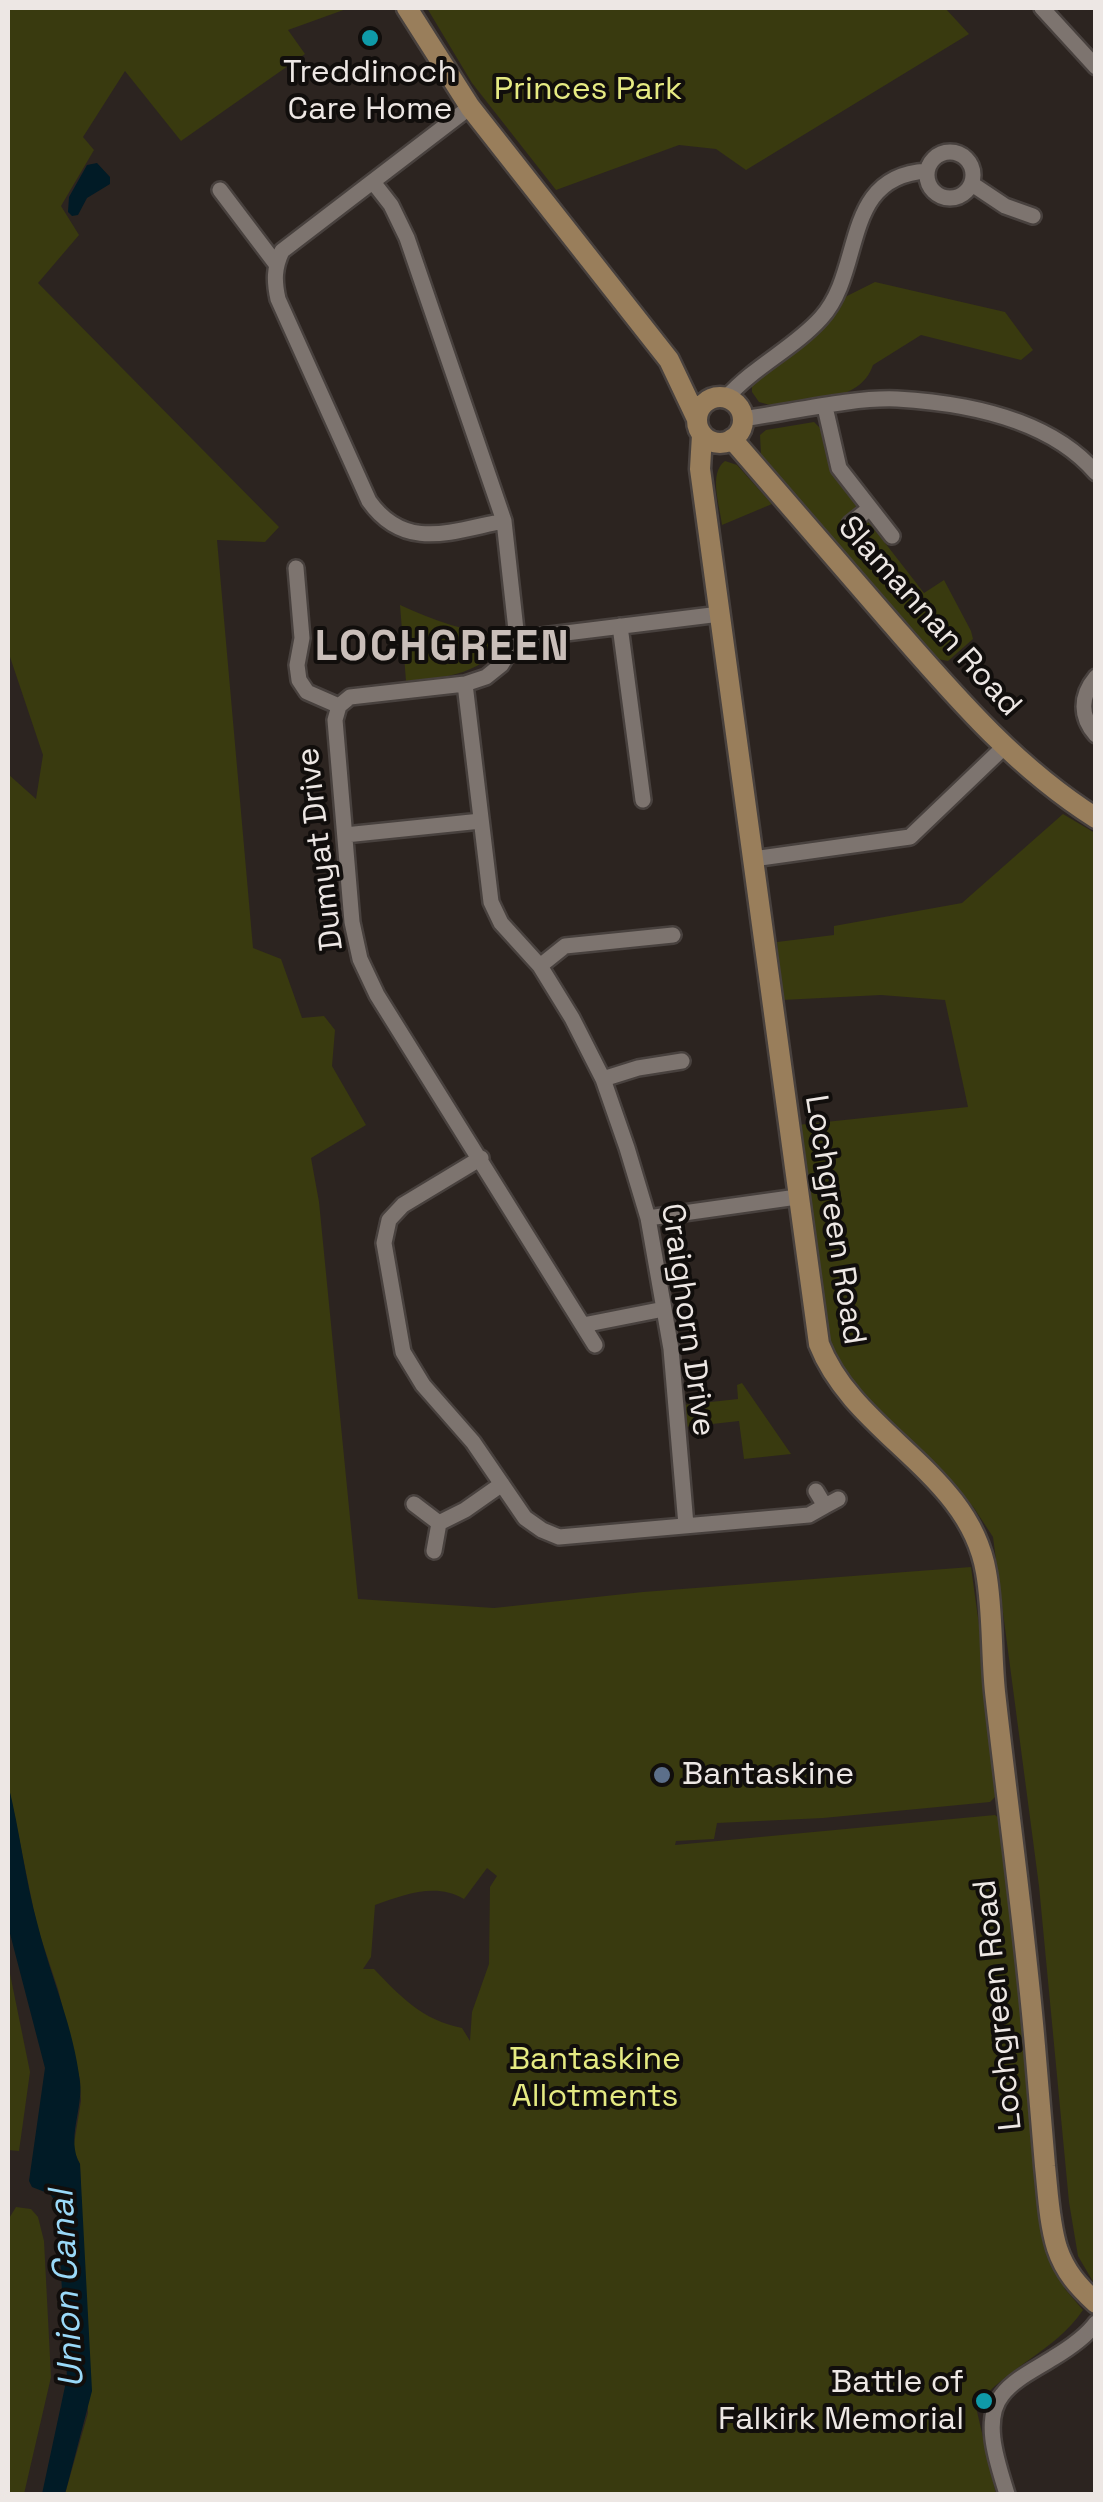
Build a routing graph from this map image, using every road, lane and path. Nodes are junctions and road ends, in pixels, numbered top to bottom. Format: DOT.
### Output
graph roads {
  1 [pos="407,8"];
  2 [pos="1042,8"];
  3 [pos="1096,67"];
  4 [pos="470,107"];
  5 [pos="927,171"];
  6 [pos="373,182"];
  7 [pos="972,184"];
  8 [pos="220,190"];
  9 [pos="1034,216"];
  10 [pos="276,264"];
  11 [pos="669,360"];
  12 [pos="720,398"];
  13 [pos="825,408"];
  14 [pos="742,419"];
  15 [pos="713,434"];
  16 [pos="1090,454"];
  17 [pos="1096,473"];
  18 [pos="870,508"];
  19 [pos="504,521"];
  20 [pos="850,524"];
  21 [pos="892,536"];
  22 [pos="296,568"];
  23 [pos="720,614"];
  24 [pos="620,626"];
  25 [pos="517,639"];
  26 [pos="1096,677"];
  27 [pos="465,684"];
  28 [pos="338,706"];
  29 [pos="1096,736"];
  30 [pos="1004,747"];
  31 [pos="643,800"];
  32 [pos="1096,818"];
  33 [pos="481,820"];
  34 [pos="345,835"];
  35 [pos="753,859"];
  36 [pos="672,935"];
  37 [pos="540,966"];
  38 [pos="682,1061"];
  39 [pos="604,1079"];
  40 [pos="481,1158"];
  41 [pos="797,1196"];
  42 [pos="648,1218"];
  43 [pos="664,1309"];
  44 [pos="583,1325"];
  45 [pos="595,1345"];
  46 [pos="502,1484"];
  47 [pos="826,1499"];
  48 [pos="414,1504"];
  49 [pos="438,1523"];
  50 [pos="686,1524"];
  51 [pos="434,1551"];
  52 [pos="1096,2303"];
  53 [pos="1096,2324"];
  54 [pos="1007,2494"];
  1 -- 4 [label="street, Slamannan Road"];
  2 -- 3 [label="street"];
  4 -- 6 [label="street"];
  4 -- 11 [label="street, Slamannan Road"];
  5 -- 7 [label="street"];
  5 -- 7 [label="street"];
  5 -- 12 [label="street"];
  6 -- 10 [label="street"];
  6 -- 19 [label="street"];
  7 -- 9 [label="street"];
  8 -- 10 [label="street"];
  10 -- 19 [label="street"];
  11 -- 12 [label="street, Slamannan Road"];
  11 -- 15 [label="street, Slamannan Road"];
  12 -- 14 [label="street, Slamannan Road"];
  12 -- 15 [label="street"];
  13 -- 14 [label="street"];
  13 -- 16 [label="street"];
  13 -- 18 [label="street"];
  14 -- 15 [label="street"];
  15 -- 23 [label="street, Lochgreen Road"];
  15 -- 30 [label="street, Slamannan Road"];
  16 -- 17 [label="street"];
  18 -- 20 [label="street"];
  18 -- 21 [label="street"];
  19 -- 25 [label="street"];
  22 -- 28 [label="street"];
  23 -- 24 [label="street"];
  23 -- 35 [label="street, Lochgreen Road"];
  24 -- 25 [label="street"];
  24 -- 31 [label="street"];
  25 -- 27 [label="street, Dumyat Drive"];
  26 -- 29 [label="street"];
  27 -- 28 [label="street, Dumyat Drive"];
  27 -- 33 [label="street, Craighorn Drive"];
  28 -- 34 [label="street, Dumyat Drive"];
  30 -- 32 [label="street, Slamannan Road"];
  30 -- 35 [label="street"];
  33 -- 34 [label="street"];
  33 -- 37 [label="street, Craighorn Drive"];
  34 -- 40 [label="street, Dumyat Drive"];
  35 -- 41 [label="street, Lochgreen Road"];
  36 -- 37 [label="street"];
  37 -- 39 [label="street, Craighorn Drive"];
  38 -- 39 [label="street"];
  39 -- 42 [label="street, Craighorn Drive"];
  40 -- 44 [label="street, Dumyat Drive"];
  40 -- 46 [label="street"];
  41 -- 42 [label="street"];
  41 -- 52 [label="street, Lochgreen Road"];
  42 -- 43 [label="street, Craighorn Drive"];
  43 -- 44 [label="street"];
  43 -- 50 [label="street, Craighorn Drive"];
  44 -- 45 [label="street, Dumyat Drive"];
  46 -- 49 [label="street"];
  46 -- 50 [label="street"];
  47 -- 50 [label="street"];
  48 -- 49 [label="street"];
  49 -- 51 [label="street"];
  53 -- 54 [label="street"];
}
